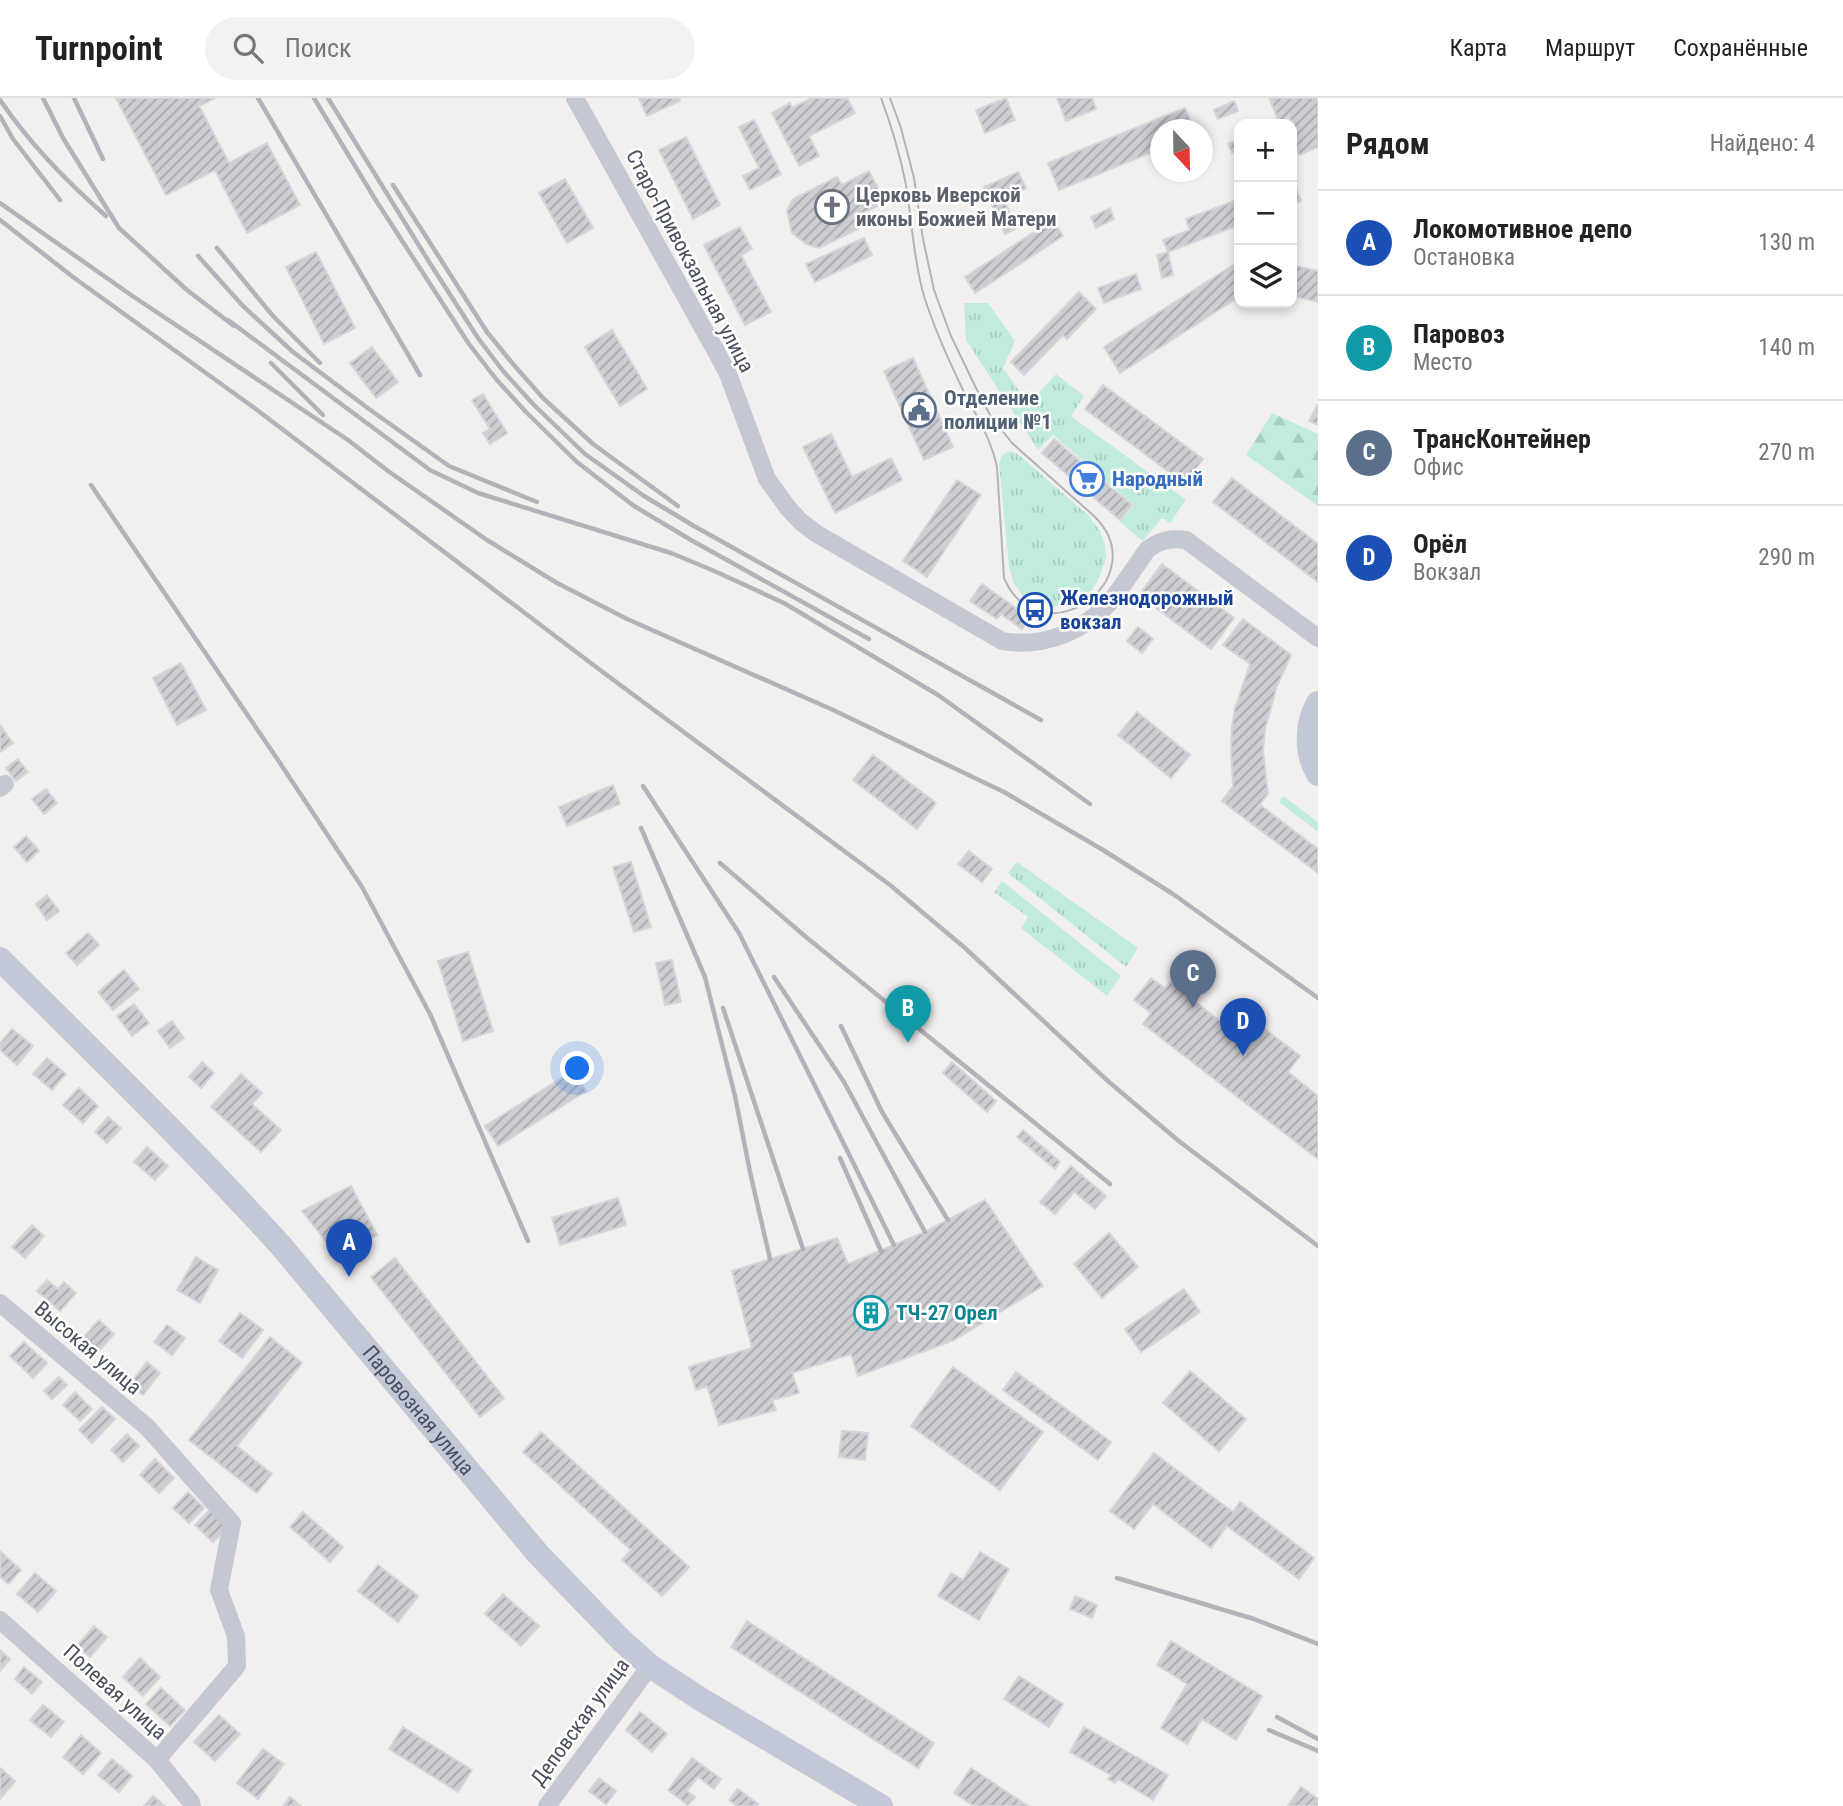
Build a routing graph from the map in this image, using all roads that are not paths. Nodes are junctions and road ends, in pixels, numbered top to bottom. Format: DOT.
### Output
graph roads {
  1 [pos="575,98"];
  2 [pos="1318,638"];
  3 [pos="1318,703"];
  4 [pos="1318,774"];
  5 [pos="0,959"];
  6 [pos="0,1303"];
  7 [pos="0,1620"];
  8 [pos="650,1666"];
  9 [pos="157,1760"];
  10 [pos="192,1806"];
  11 [pos="547,1806"];
  12 [pos="881,1806"];
  1 -- 2 [label="street, Старо-Привокзальная улица"];
  3 -- 4 [label="main road"];
  5 -- 8 [label="main road, Паровозная улица"];
  6 -- 9 [label="street, Высокая улица"];
  7 -- 9 [label="street, Полевая улица"];
  8 -- 11 [label="street, Деповская улица"];
  8 -- 12 [label="main road, Паровозная улица"];
  9 -- 10 [label="street, Полевая улица"];
}
